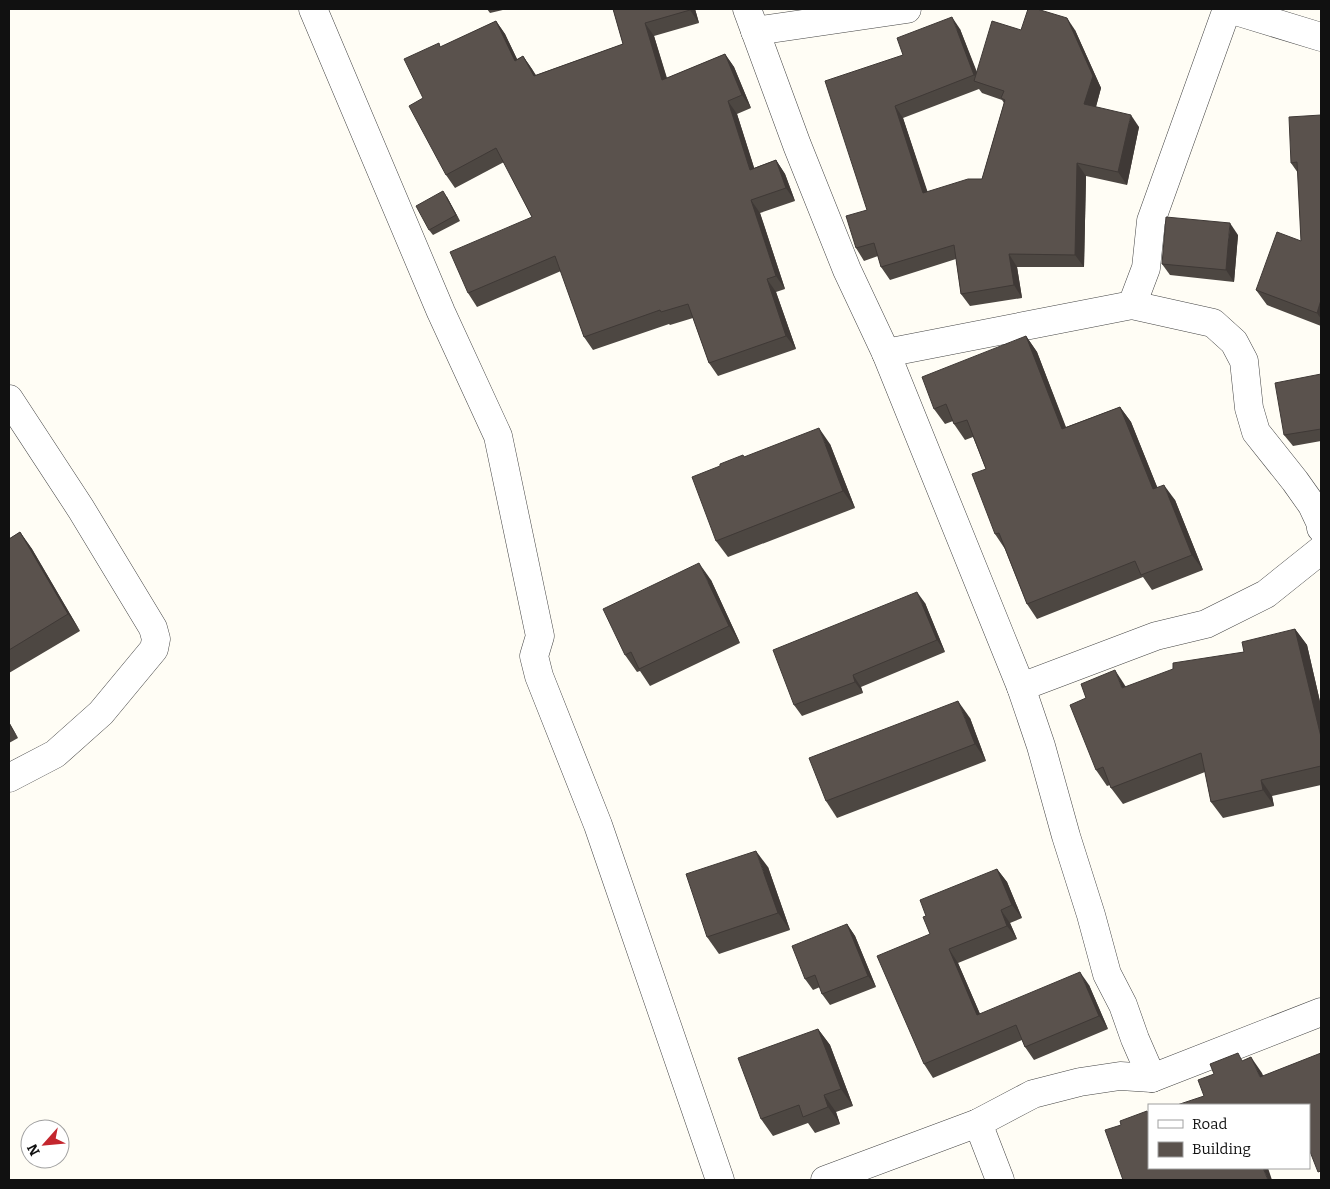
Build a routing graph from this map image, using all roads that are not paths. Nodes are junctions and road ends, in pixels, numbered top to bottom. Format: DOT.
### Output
graph roads {
  1 [pos="313,9"];
  2 [pos="907,9"];
  3 [pos="1228,9"];
  4 [pos="751,20"];
  5 [pos="1321,37"];
  6 [pos="1132,305"];
  7 [pos="886,353"];
  8 [pos="9,399"];
  9 [pos="1321,528"];
  10 [pos="1321,550"];
  11 [pos="1021,687"];
  12 [pos="9,778"];
  13 [pos="1321,1012"];
  14 [pos="1152,1078"];
  15 [pos="978,1123"];
  16 [pos="720,1180"];
  17 [pos="826,1180"];
  18 [pos="1000,1180"];
  1 -- 16 [label="street"];
  2 -- 4 [label="street"];
  3 -- 5 [label="street"];
  3 -- 6 [label="street"];
  4 -- 7 [label="street"];
  6 -- 7 [label="street"];
  6 -- 9 [label="street"];
  7 -- 11 [label="street"];
  8 -- 12 [label="street"];
  10 -- 11 [label="street"];
  11 -- 14 [label="street"];
  13 -- 14 [label="street"];
  14 -- 15 [label="street"];
  15 -- 17 [label="street"];
  15 -- 18 [label="street"];
}
